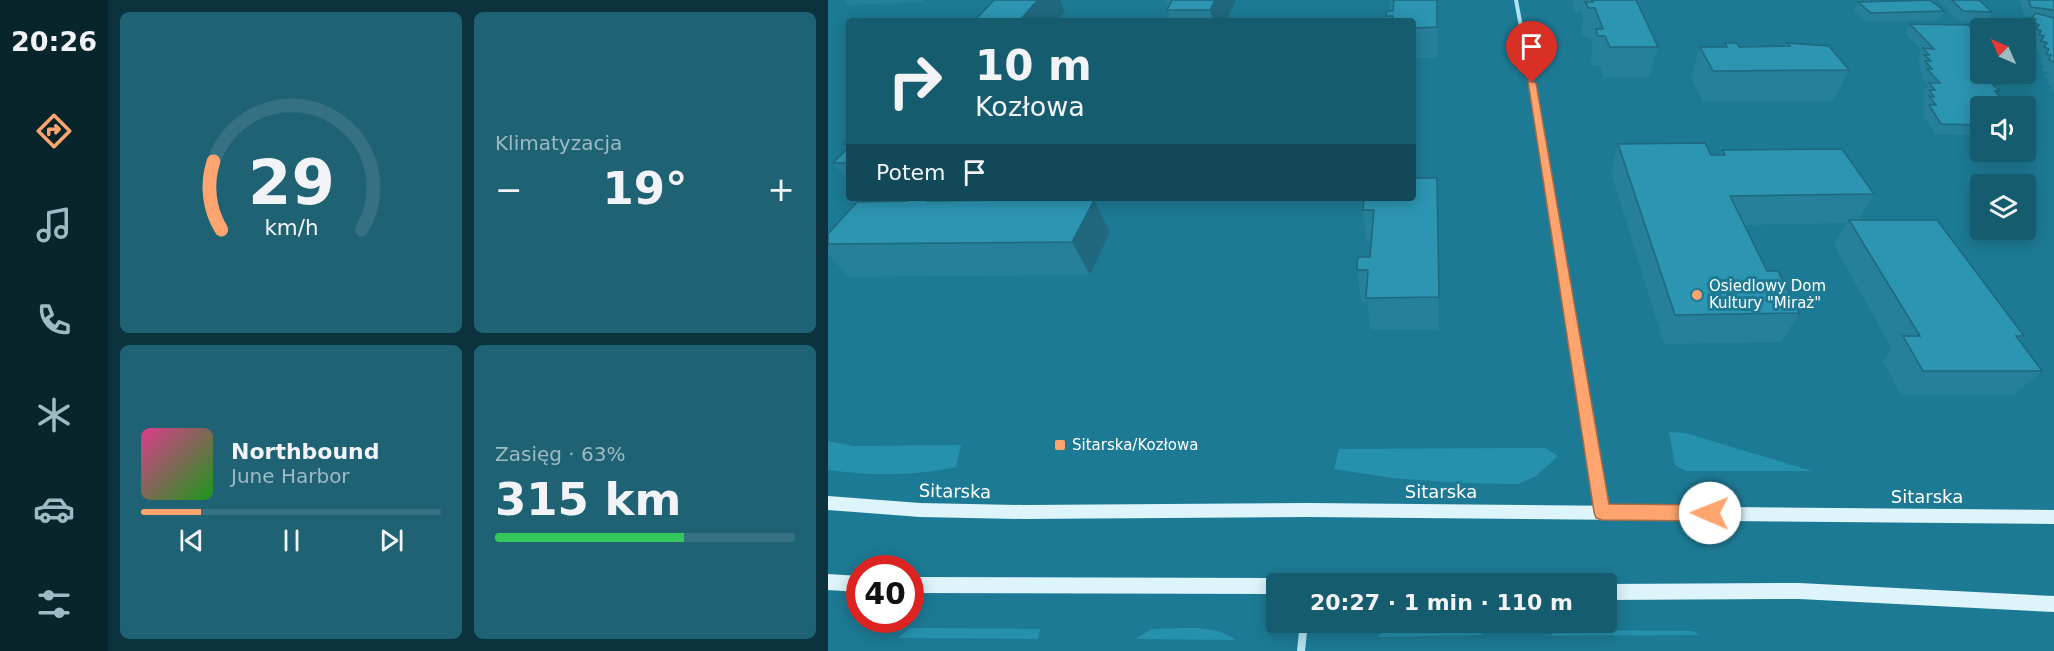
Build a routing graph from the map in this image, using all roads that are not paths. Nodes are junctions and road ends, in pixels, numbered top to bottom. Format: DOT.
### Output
graph roads {
  1 [pos="1516,0"];
  2 [pos="828,503"];
  3 [pos="1602,512"];
  4 [pos="2054,517"];
  5 [pos="828,582"];
  6 [pos="846,583"];
  7 [pos="924,585"];
  8 [pos="1266,586"];
  9 [pos="1617,592"];
  10 [pos="2054,603"];
  11 [pos="1303,633"];
  12 [pos="1301,651"];
  1 -- 3 [label="street"];
  2 -- 3 [label="street, Sitarska"];
  3 -- 4 [label="street, Sitarska"];
  5 -- 6 [label="street"];
  7 -- 8 [label="street"];
  9 -- 10 [label="street"];
  11 -- 12 [label="street"];
}
